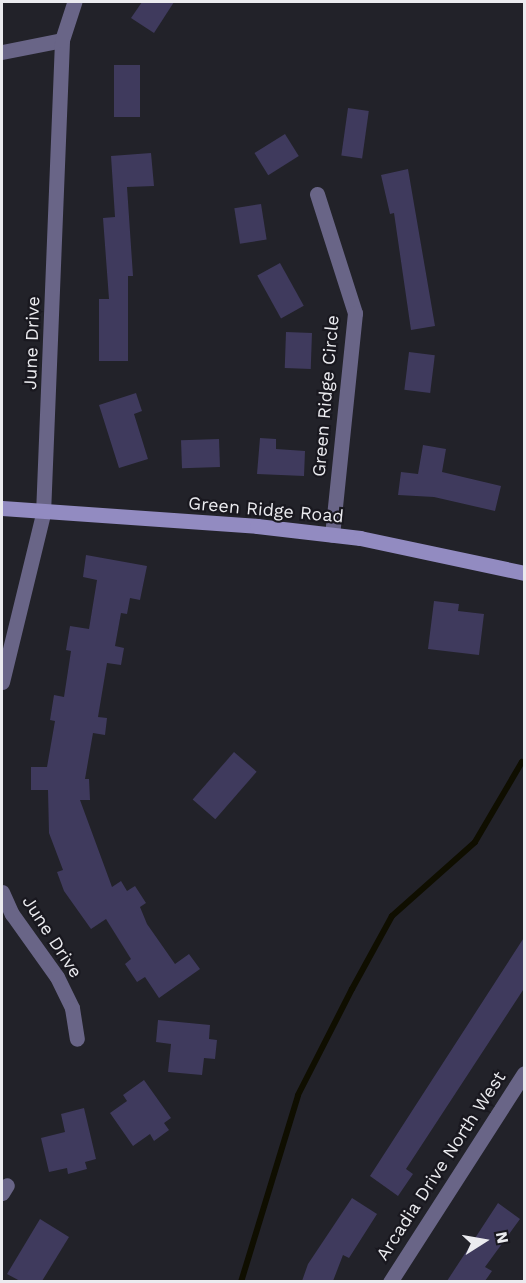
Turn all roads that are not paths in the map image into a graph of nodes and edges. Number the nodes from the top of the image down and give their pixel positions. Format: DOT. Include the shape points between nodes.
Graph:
graph roads {
  1 [pos="74,2"];
  2 [pos="62,40"];
  3 [pos="2,52"];
  4 [pos="317,194"];
  5 [pos="2,508"];
  6 [pos="43,514"];
  7 [pos="332,535"];
  8 [pos="525,573"];
  9 [pos="2,682"];
  10 [pos="2,892"];
  11 [pos="76,1038"];
  12 [pos="525,1072"];
  13 [pos="391,1281"];
  1 -- 2 [label="street, June Drive"];
  2 -- 3 [label="street"];
  2 -- 6 [label="street, June Drive"];
  4 -- 7 [label="street, Green Ridge Circle" via="355,313"];
  5 -- 6 [label="street, Green Ridge Road"];
  6 -- 7 [label="street, Green Ridge Road" via="257,526"];
  6 -- 9 [label="street, June Drive"];
  7 -- 8 [label="street, Green Ridge Road"];
  10 -- 11 [label="street, June Drive" via="12,914 57,977 72,1008"];
  12 -- 13 [label="street, Arcadia Drive North West"];
}
